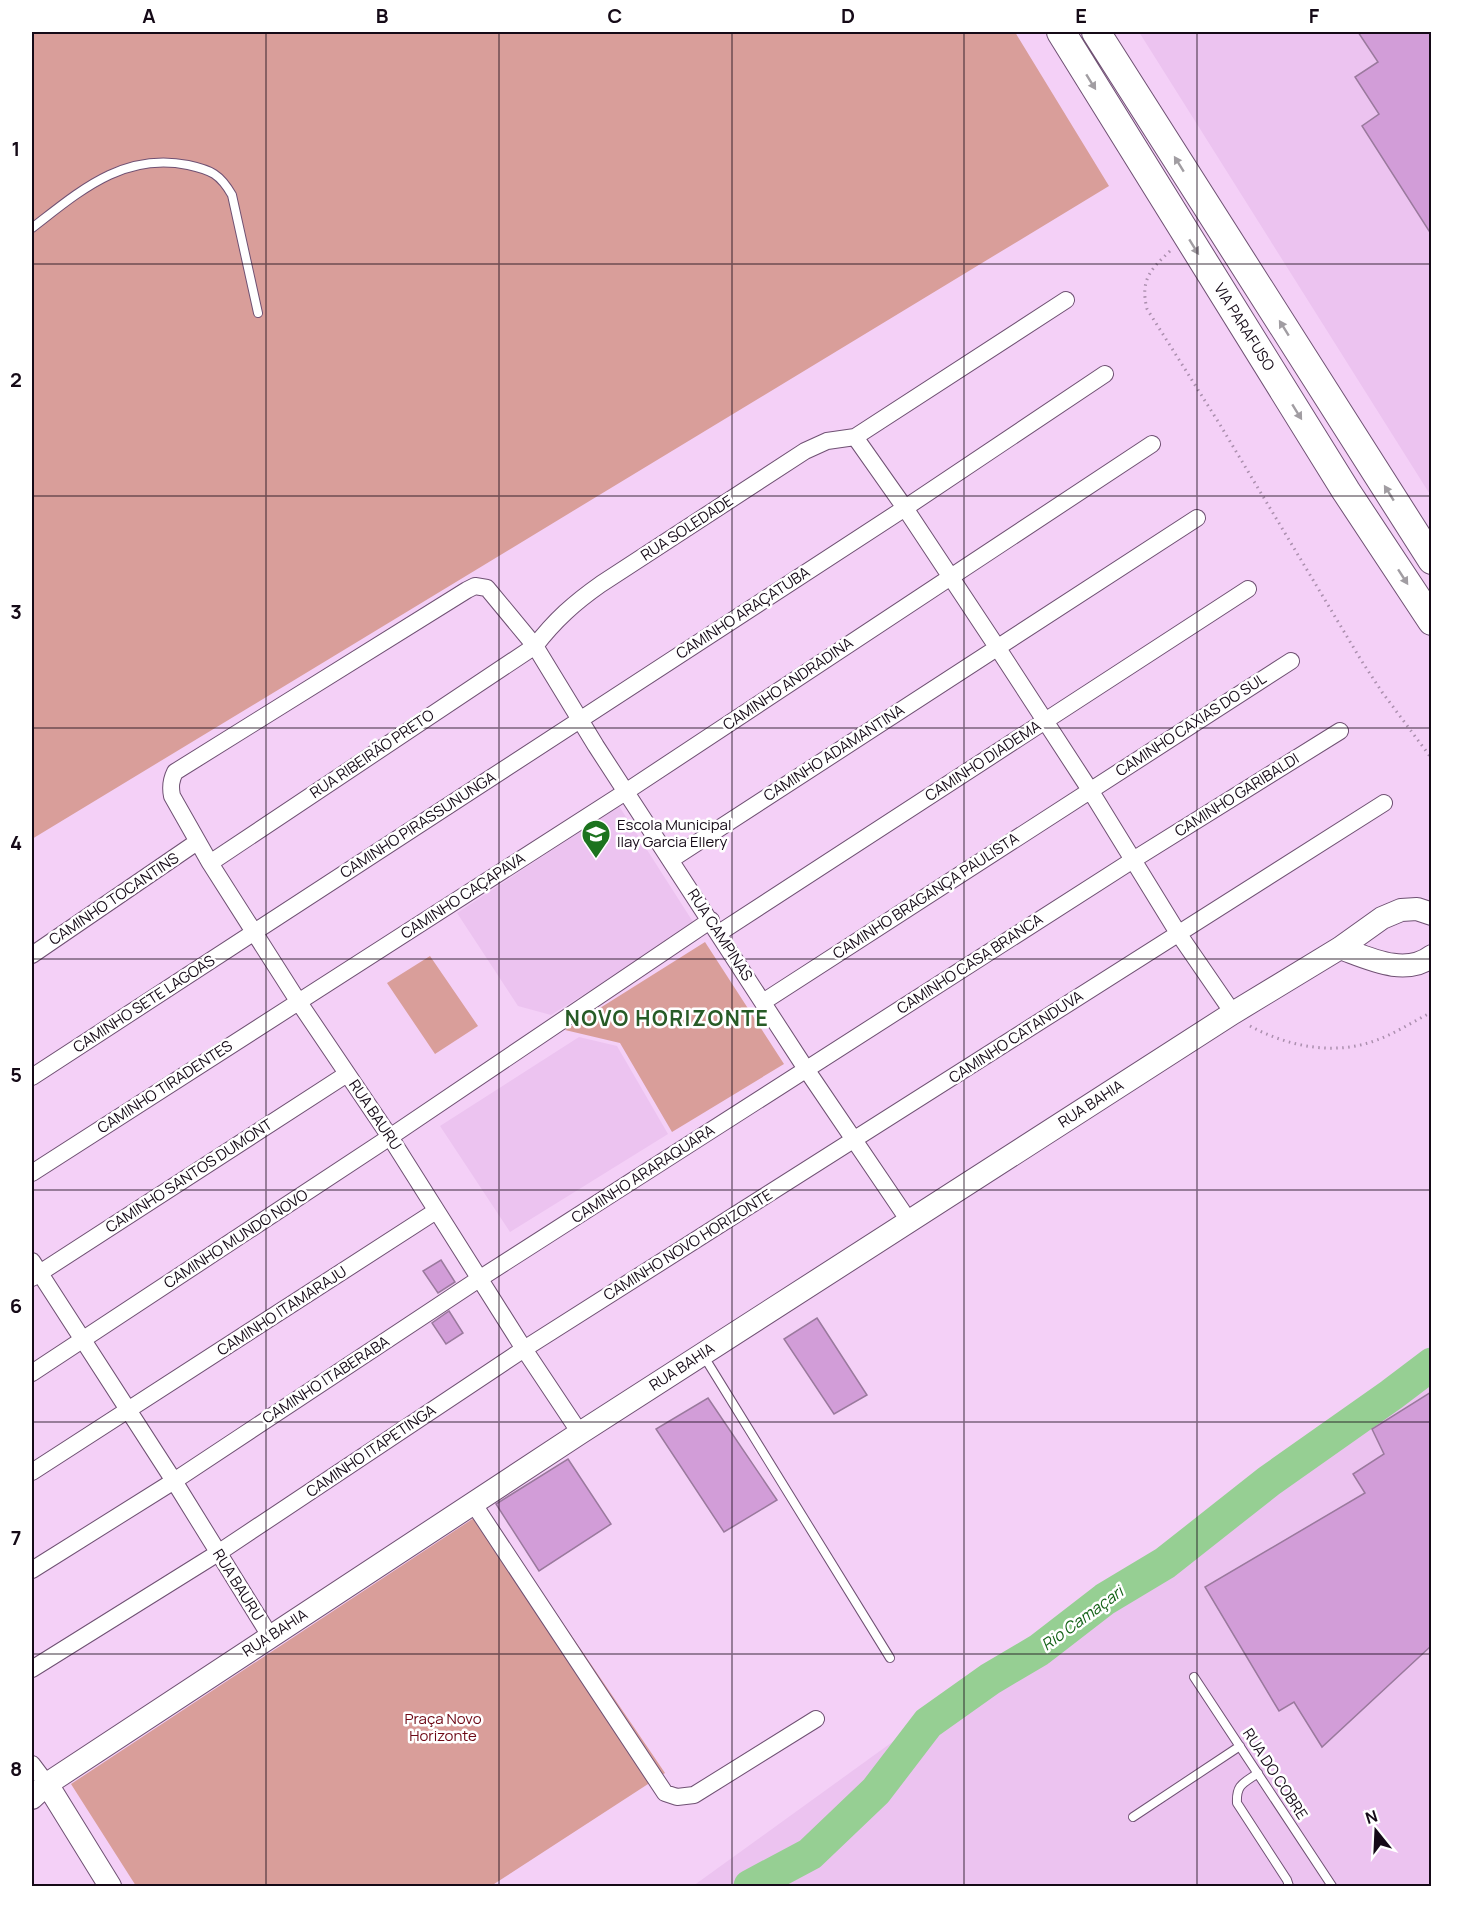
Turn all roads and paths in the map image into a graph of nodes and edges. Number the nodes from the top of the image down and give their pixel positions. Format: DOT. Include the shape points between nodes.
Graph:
graph roads {
  1 [pos="1060,32"];
  2 [pos="1105,41"];
  3 [pos="32,228"];
  4 [pos="1186,235"];
  5 [pos="1066,300"];
  6 [pos="258,313"];
  7 [pos="1105,374"];
  8 [pos="855,437"];
  9 [pos="1152,444"];
  10 [pos="905,508"];
  11 [pos="1197,518"];
  12 [pos="1431,560"];
  13 [pos="949,577"];
  14 [pos="1248,589"];
  15 [pos="1431,621"];
  16 [pos="535,646"];
  17 [pos="997,647"];
  18 [pos="1291,661"];
  19 [pos="581,719"];
  20 [pos="1045,721"];
  21 [pos="1340,731"];
  22 [pos="1431,759"];
  23 [pos="1090,790"];
  24 [pos="627,791"];
  25 [pos="172,796"];
  26 [pos="1384,803"];
  27 [pos="197,842"];
  28 [pos="672,859"];
  29 [pos="1133,860"];
  30 [pos="210,863"];
  31 [pos="1431,914"];
  32 [pos="715,926"];
  33 [pos="256,932"];
  34 [pos="1178,933"];
  35 [pos="1340,948"];
  36 [pos="32,955"];
  37 [pos="1431,956"];
  38 [pos="298,1000"];
  39 [pos="763,1002"];
  40 [pos="1431,1012"];
  41 [pos="1233,1013"];
  42 [pos="806,1070"];
  43 [pos="347,1074"];
  44 [pos="32,1077"];
  45 [pos="390,1137"];
  46 [pos="853,1141"];
  47 [pos="32,1173"];
  48 [pos="436,1211"];
  49 [pos="909,1221"];
  50 [pos="34,1271"];
  51 [pos="479,1279"];
  52 [pos="82,1340"];
  53 [pos="524,1349"];
  54 [pos="702,1354"];
  55 [pos="32,1373"];
  56 [pos="127,1410"];
  57 [pos="580,1433"];
  58 [pos="32,1472"];
  59 [pos="174,1481"];
  60 [pos="473,1503"];
  61 [pos="218,1553"];
  62 [pos="32,1570"];
  63 [pos="270,1635"];
  64 [pos="890,1658"];
  65 [pos="32,1669"];
  66 [pos="1194,1677"];
  67 [pos="816,1719"];
  68 [pos="1240,1746"];
  69 [pos="32,1764"];
  70 [pos="1258,1773"];
  71 [pos="39,1791"];
  72 [pos="1132,1817"];
  73 [pos="110,1887"];
  74 [pos="1289,1887"];
  75 [pos="1332,1887"];
  1 -- 4 [label="highway, VIA PARAFUSO, one-way"];
  12 -- 2 [label="highway, one-way"];
  3 -- 6 [label="lane" via="109,174 145,163 171,162 205,169 217,174 231,195"];
  4 -- 15 [label="highway, VIA PARAFUSO, one-way"];
  4 -- 22 [label="path" via="1152,268 1143,294 1147,309 1361,660"];
  5 -- 8 [label="street"];
  7 -- 10 [label="street, CAMINHO ARAÇATUBA"];
  8 -- 10 [label="street"];
  8 -- 16 [label="street, RUA SOLEDADE" via="816,445 727,501 572,605"];
  9 -- 13 [label="street, CAMINHO ANDRADINA"];
  10 -- 13 [label="street"];
  10 -- 19 [label="street, CAMINHO ARAÇATUBA"];
  11 -- 17 [label="street, CAMINHO ADAMANTINA"];
  13 -- 17 [label="street"];
  13 -- 24 [label="street, CAMINHO ANDRADINA"];
  14 -- 20 [label="street, CAMINHO DIADEMA"];
  16 -- 19 [label="street, RUA CAMPINAS"];
  16 -- 25 [label="street, RUA CAMPINAS" via="487,588 475,586 175,772 171,779"];
  16 -- 30 [label="street, RUA RIBEIRÃO PRETO"];
  17 -- 20 [label="street"];
  17 -- 28 [label="street, CAMINHO ADAMANTINA"];
  18 -- 23 [label="street, CAMINHO CAXIAS DO SUL"];
  19 -- 24 [label="street, RUA CAMPINAS"];
  19 -- 33 [label="street, CAMINHO PIRASSUNUNGA"];
  20 -- 23 [label="street"];
  20 -- 32 [label="street, CAMINHO DIADEMA"];
  21 -- 29 [label="street, CAMINHO GARIBALDI"];
  23 -- 29 [label="street"];
  23 -- 39 [label="street, CAMINHO BRAGANÇA PAULISTA"];
  24 -- 28 [label="street, RUA CAMPINAS"];
  24 -- 38 [label="street, CAMINHO CAÇAPAVA"];
  25 -- 27 [label="street, RUA BAURU"];
  26 -- 34 [label="street, CAMINHO CATANDUVA"];
  27 -- 30 [label="street, RUA BAURU"];
  27 -- 36 [label="street, CAMINHO TOCANTINS"];
  28 -- 32 [label="street, RUA CAMPINAS"];
  29 -- 34 [label="street"];
  29 -- 42 [label="street, CAMINHO CASA BRANCA"];
  30 -- 33 [label="street, RUA BAURU"];
  31 -- 35 [label="street, RUA BAHIA" via="1417,909 1401,910 1382,918"];
  32 -- 39 [label="street, RUA CAMPINAS"];
  32 -- 45 [label="street, CAMINHO DIADEMA"];
  33 -- 38 [label="street, RUA BAURU"];
  33 -- 44 [label="street, CAMINHO SETE LAGOAS"];
  34 -- 41 [label="street"];
  34 -- 46 [label="street, CAMINHO CATANDUVA"];
  35 -- 37 [label="street" via="1392,965 1409,966"];
  35 -- 41 [label="street, RUA BAHIA"];
  38 -- 43 [label="street, RUA BAURU"];
  38 -- 47 [label="street, CAMINHO TIRADENTES"];
  39 -- 42 [label="street, RUA CAMPINAS"];
  40 -- 41 [label="path" via="1379,1040 1341,1049 1286,1041 1259,1031"];
  41 -- 49 [label="street, RUA BAHIA"];
  42 -- 46 [label="street, RUA CAMPINAS"];
  42 -- 51 [label="street, CAMINHO ARARAQUARA"];
  43 -- 45 [label="street, RUA BAURU"];
  43 -- 50 [label="street, CAMINHO SANTOS DUMONT"];
  45 -- 48 [label="street, RUA BAURU"];
  45 -- 52 [label="street, CAMINHO MUNDO NOVO"];
  46 -- 49 [label="street, RUA CAMPINAS"];
  46 -- 53 [label="street, CAMINHO NOVO HORIZONTE"];
  48 -- 51 [label="street, RUA BAURU"];
  48 -- 56 [label="street, CAMINHO ITAMARAJU"];
  49 -- 54 [label="street, RUA BAHIA"];
  50 -- 52 [label="street, RUA BAURU"];
  51 -- 53 [label="street, RUA BAURU"];
  51 -- 59 [label="street, CAMINHO ITABERABA"];
  52 -- 55 [label="street, CAMINHO MUNDO NOVO"];
  52 -- 56 [label="street, RUA BAURU"];
  53 -- 57 [label="street, RUA BAURU"];
  53 -- 61 [label="street, CAMINHO ITAPETINGA"];
  54 -- 57 [label="street, RUA BAHIA"];
  54 -- 64 [label="lane"];
  56 -- 58 [label="street, CAMINHO ITAMARAJU"];
  56 -- 59 [label="street, RUA BAURU"];
  57 -- 60 [label="street, RUA BAHIA"];
  59 -- 61 [label="street, RUA BAURU"];
  59 -- 62 [label="street, CAMINHO ITABERABA"];
  60 -- 63 [label="street, RUA BAHIA"];
  60 -- 67 [label="street" via="665,1793 677,1797 694,1795"];
  61 -- 63 [label="street, RUA BAURU"];
  61 -- 65 [label="street, CAMINHO ITAPETINGA"];
  63 -- 71 [label="street, RUA BAHIA"];
  66 -- 68 [label="lane, RUA DO COBRE"];
  68 -- 70 [label="lane, RUA DO COBRE"];
  68 -- 72 [label="lane"];
  69 -- 71 [label="street"];
  70 -- 74 [label="lane" via="1236,1792 1237,1803"];
  70 -- 75 [label="lane, RUA DO COBRE"];
  71 -- 73 [label="street"];
}
